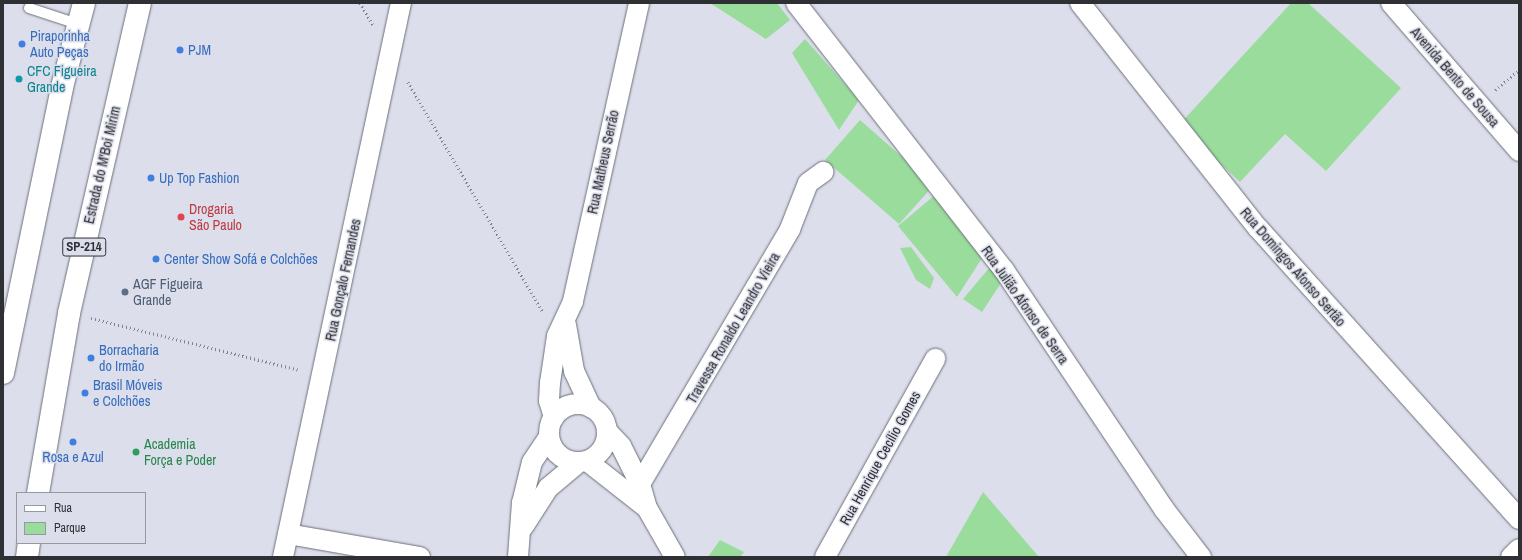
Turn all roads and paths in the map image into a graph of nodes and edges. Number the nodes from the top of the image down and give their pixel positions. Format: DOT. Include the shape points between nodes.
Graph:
graph roads {
  1 [pos="84,3"];
  2 [pos="140,3"];
  3 [pos="360,3"];
  4 [pos="401,3"];
  5 [pos="639,3"];
  6 [pos="796,3"];
  7 [pos="1080,3"];
  8 [pos="1391,3"];
  9 [pos="29,8"];
  10 [pos="78,24"];
  11 [pos="390,53"];
  12 [pos="1519,70"];
  13 [pos="1478,104"];
  14 [pos="1519,151"];
  15 [pos="823,172"];
  16 [pos="69,313"];
  17 [pos="561,329"];
  18 [pos="935,360"];
  19 [pos="3,373"];
  20 [pos="323,376"];
  21 [pos="591,407"];
  22 [pos="554,417"];
  23 [pos="608,431"];
  24 [pos="549,437"];
  25 [pos="583,462"];
  26 [pos="640,484"];
  27 [pos="38,492"];
  28 [pos="646,508"];
  29 [pos="1519,519"];
  30 [pos="522,531"];
  31 [pos="288,534"];
  32 [pos="29,544"];
  33 [pos="1519,549"];
  34 [pos="27,557"];
  35 [pos="283,557"];
  36 [pos="420,557"];
  37 [pos="518,557"];
  38 [pos="675,557"];
  39 [pos="825,557"];
  40 [pos="1201,557"];
  41 [pos="1511,557"];
  1 -- 10 [label="main road"];
  2 -- 16 [label="main road, Estrada do M'Boi Mirim / SP-214"];
  3 -- 11 [label="path"];
  4 -- 11 [label="street, Rua Gonçalo Fernandes"];
  5 -- 17 [label="street, Rua Matheus Serrão"];
  6 -- 40 [label="street, Rua Julião Afonso de Serra" via="1004,270 1160,502"];
  7 -- 29 [label="street, Rua Domingos Afonso Sertão" via="1258,228"];
  8 -- 13 [label="street, Avenida Bento de Sousa"];
  9 -- 10 [label="lane"];
  10 -- 19 [label="main road"];
  11 -- 17 [label="path"];
  11 -- 20 [label="street, Rua Gonçalo Fernandes"];
  12 -- 13 [label="path"];
  13 -- 14 [label="street, Avenida Bento de Sousa"];
  15 -- 26 [label="street, Travessa Ronaldo Leandro Vieira" via="808,184 790,229"];
  16 -- 20 [label="path"];
  16 -- 27 [label="main road, Estrada do M'Boi Mirim / SP-214"];
  17 -- 21 [label="street, Rua Matheus Serrão" via="574,371"];
  17 -- 22 [label="street, Rua Matheus Serrão" via="550,383 549,401"];
  18 -- 39 [label="street, Rua Henrique Cecílio Gomes"];
  20 -- 31 [label="street, Rua Gonçalo Fernandes"];
  21 -- 22 [label="street" via="571,405"];
  21 -- 23 [label="street" via="599,413"];
  22 -- 24 [label="street"];
  23 -- 25 [label="street" via="602,450"];
  23 -- 26 [label="street" via="621,446"];
  24 -- 25 [label="street" via="559,455"];
  24 -- 30 [label="street" via="532,462 522,503"];
  25 -- 28 [label="street"];
  25 -- 30 [label="street" via="548,488"];
  26 -- 28 [label="street"];
  28 -- 38 [label="street"];
  30 -- 37 [label="street"];
  31 -- 35 [label="street, Rua Gonçalo Fernandes"];
  31 -- 36 [label="street"];
  32 -- 34 [label="main road"];
  33 -- 41 [label="street"];
}
